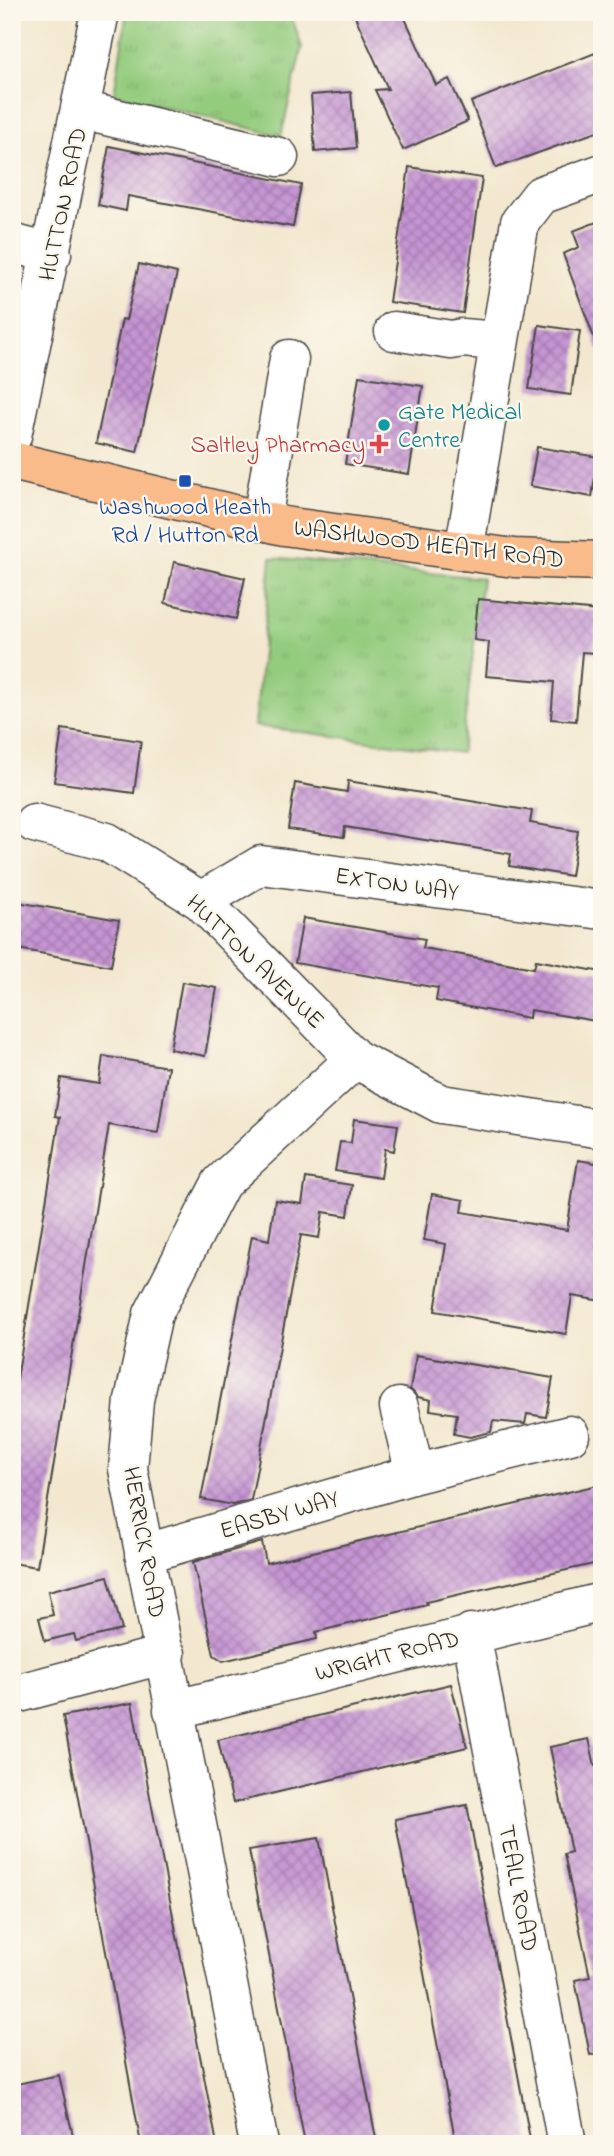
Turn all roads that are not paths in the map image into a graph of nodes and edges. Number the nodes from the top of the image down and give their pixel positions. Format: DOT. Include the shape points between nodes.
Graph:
graph roads {
  1 [pos="100,12"];
  2 [pos="81,110"];
  3 [pos="279,157"];
  4 [pos="602,173"];
  5 [pos="12,243"];
  6 [pos="51,254"];
  7 [pos="394,331"];
  8 [pos="499,341"];
  9 [pos="289,359"];
  10 [pos="12,436"];
  11 [pos="12,460"];
  12 [pos="262,520"];
  13 [pos="464,551"];
  14 [pos="602,561"];
  15 [pos="34,822"];
  16 [pos="201,901"];
  17 [pos="602,910"];
  18 [pos="355,1059"];
  19 [pos="602,1129"];
  20 [pos="399,1407"];
  21 [pos="570,1435"];
  22 [pos="415,1474"];
  23 [pos="144,1554"];
  24 [pos="602,1602"];
  25 [pos="471,1633"];
  26 [pos="166,1654"];
  27 [pos="12,1695"];
  28 [pos="173,1710"];
  29 [pos="259,2144"];
  30 [pos="566,2144"];
  1 -- 2 [label="street, HUTTON ROAD"];
  2 -- 3 [label="street"];
  2 -- 6 [label="street, HUTTON ROAD"];
  4 -- 8 [label="street" via="541,195 520,222"];
  5 -- 6 [label="street"];
  6 -- 10 [label="street, HUTTON ROAD"];
  7 -- 8 [label="street" via="451,340"];
  8 -- 13 [label="street"];
  9 -- 12 [label="street"];
  11 -- 12 [label="main road, WASHWOOD HEATH ROAD"];
  12 -- 13 [label="main road, WASHWOOD HEATH ROAD"];
  13 -- 14 [label="main road, WASHWOOD HEATH ROAD"];
  15 -- 16 [label="street, HUTTON AVENUE" via="107,842"];
  16 -- 17 [label="street, EXTON WAY" via="261,865"];
  16 -- 18 [label="street, HUTTON AVENUE"];
  18 -- 19 [label="street" via="440,1104"];
  18 -- 23 [label="street, HERRICK ROAD" via="221,1183 153,1314 134,1400 128,1469"];
  20 -- 22 [label="street"];
  21 -- 22 [label="street, EASBY WAY"];
  22 -- 23 [label="street, EASBY WAY"];
  23 -- 26 [label="street, HERRICK ROAD"];
  24 -- 25 [label="street, WRIGHT ROAD"];
  25 -- 28 [label="street, WRIGHT ROAD"];
  25 -- 30 [label="street, TEALL ROAD"];
  26 -- 27 [label="street"];
  26 -- 28 [label="street, HERRICK ROAD"];
  28 -- 29 [label="street, HERRICK ROAD"];
}
